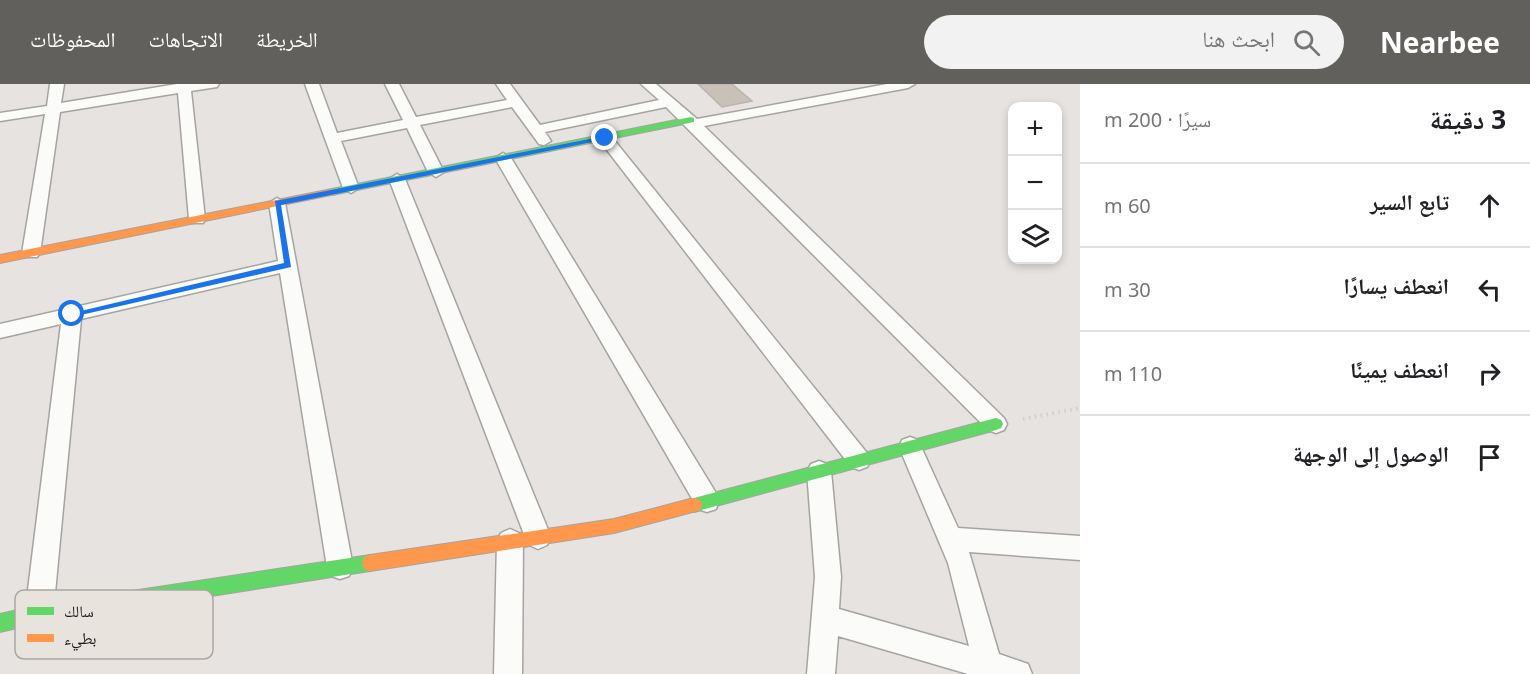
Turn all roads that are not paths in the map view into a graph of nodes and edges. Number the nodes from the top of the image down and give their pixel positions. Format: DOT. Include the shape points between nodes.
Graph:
graph roads {
  1 [pos="57,84"];
  2 [pos="212,84"];
  3 [pos="312,84"];
  4 [pos="392,84"];
  5 [pos="502,84"];
  6 [pos="648,84"];
  7 [pos="908,84"];
  8 [pos="184,86"];
  9 [pos="516,102"];
  10 [pos="669,102"];
  11 [pos="52,109"];
  12 [pos="0,117"];
  13 [pos="411,122"];
  14 [pos="692,122"];
  15 [pos="536,130"];
  16 [pos="332,138"];
  17 [pos="605,138"];
  18 [pos="550,149"];
  19 [pos="503,158"];
  20 [pos="436,172"];
  21 [pos="397,179"];
  22 [pos="351,188"];
  23 [pos="277,203"];
  24 [pos="196,219"];
  25 [pos="31,253"];
  26 [pos="0,259"];
  27 [pos="288,265"];
  28 [pos="72,314"];
  29 [pos="0,330"];
  30 [pos="996,424"];
  31 [pos="910,447"];
  32 [pos="859,460"];
  33 [pos="819,471"];
  34 [pos="707,501"];
  35 [pos="538,537"];
  36 [pos="950,539"];
  37 [pos="510,541"];
  38 [pos="1080,548"];
  39 [pos="340,567"];
  40 [pos="42,590"];
  41 [pos="193,590"];
  42 [pos="826,618"];
  43 [pos="15,620"];
  44 [pos="0,623"];
  45 [pos="988,665"];
  46 [pos="508,674"];
  47 [pos="821,674"];
  48 [pos="1018,674"];
  1 -- 11 [label="street"];
  2 -- 8 [label="street"];
  3 -- 16 [label="street"];
  4 -- 13 [label="street"];
  5 -- 9 [label="street"];
  6 -- 10 [label="street"];
  7 -- 14 [label="street"];
  8 -- 11 [label="street"];
  8 -- 24 [label="street"];
  9 -- 13 [label="street"];
  9 -- 15 [label="street"];
  10 -- 14 [label="street"];
  10 -- 15 [label="street"];
  11 -- 12 [label="street"];
  11 -- 25 [label="street"];
  13 -- 16 [label="street"];
  13 -- 20 [label="street"];
  14 -- 17 [label="street"];
  14 -- 30 [label="street"];
  15 -- 18 [label="street"];
  16 -- 22 [label="street"];
  17 -- 18 [label="street"];
  17 -- 32 [label="street"];
  18 -- 19 [label="street"];
  19 -- 20 [label="street"];
  19 -- 34 [label="street"];
  20 -- 21 [label="street"];
  21 -- 22 [label="street"];
  21 -- 35 [label="street"];
  22 -- 23 [label="street"];
  23 -- 24 [label="street"];
  23 -- 27 [label="street"];
  24 -- 25 [label="street"];
  25 -- 26 [label="street"];
  27 -- 28 [label="street"];
  27 -- 39 [label="street"];
  28 -- 29 [label="street"];
  28 -- 40 [label="street"];
  30 -- 31 [label="street"];
  31 -- 32 [label="street"];
  31 -- 36 [label="street"];
  32 -- 33 [label="street"];
  33 -- 34 [label="street"];
  33 -- 42 [label="street" via="828,577"];
  34 -- 35 [label="street" via="614,526"];
  35 -- 37 [label="street"];
  36 -- 38 [label="street"];
  36 -- 45 [label="street"];
  37 -- 39 [label="street"];
  37 -- 46 [label="street"];
  39 -- 41 [label="street"];
  42 -- 45 [label="street"];
  42 -- 47 [label="street"];
  43 -- 44 [label="street"];
  45 -- 48 [label="street"];
}
